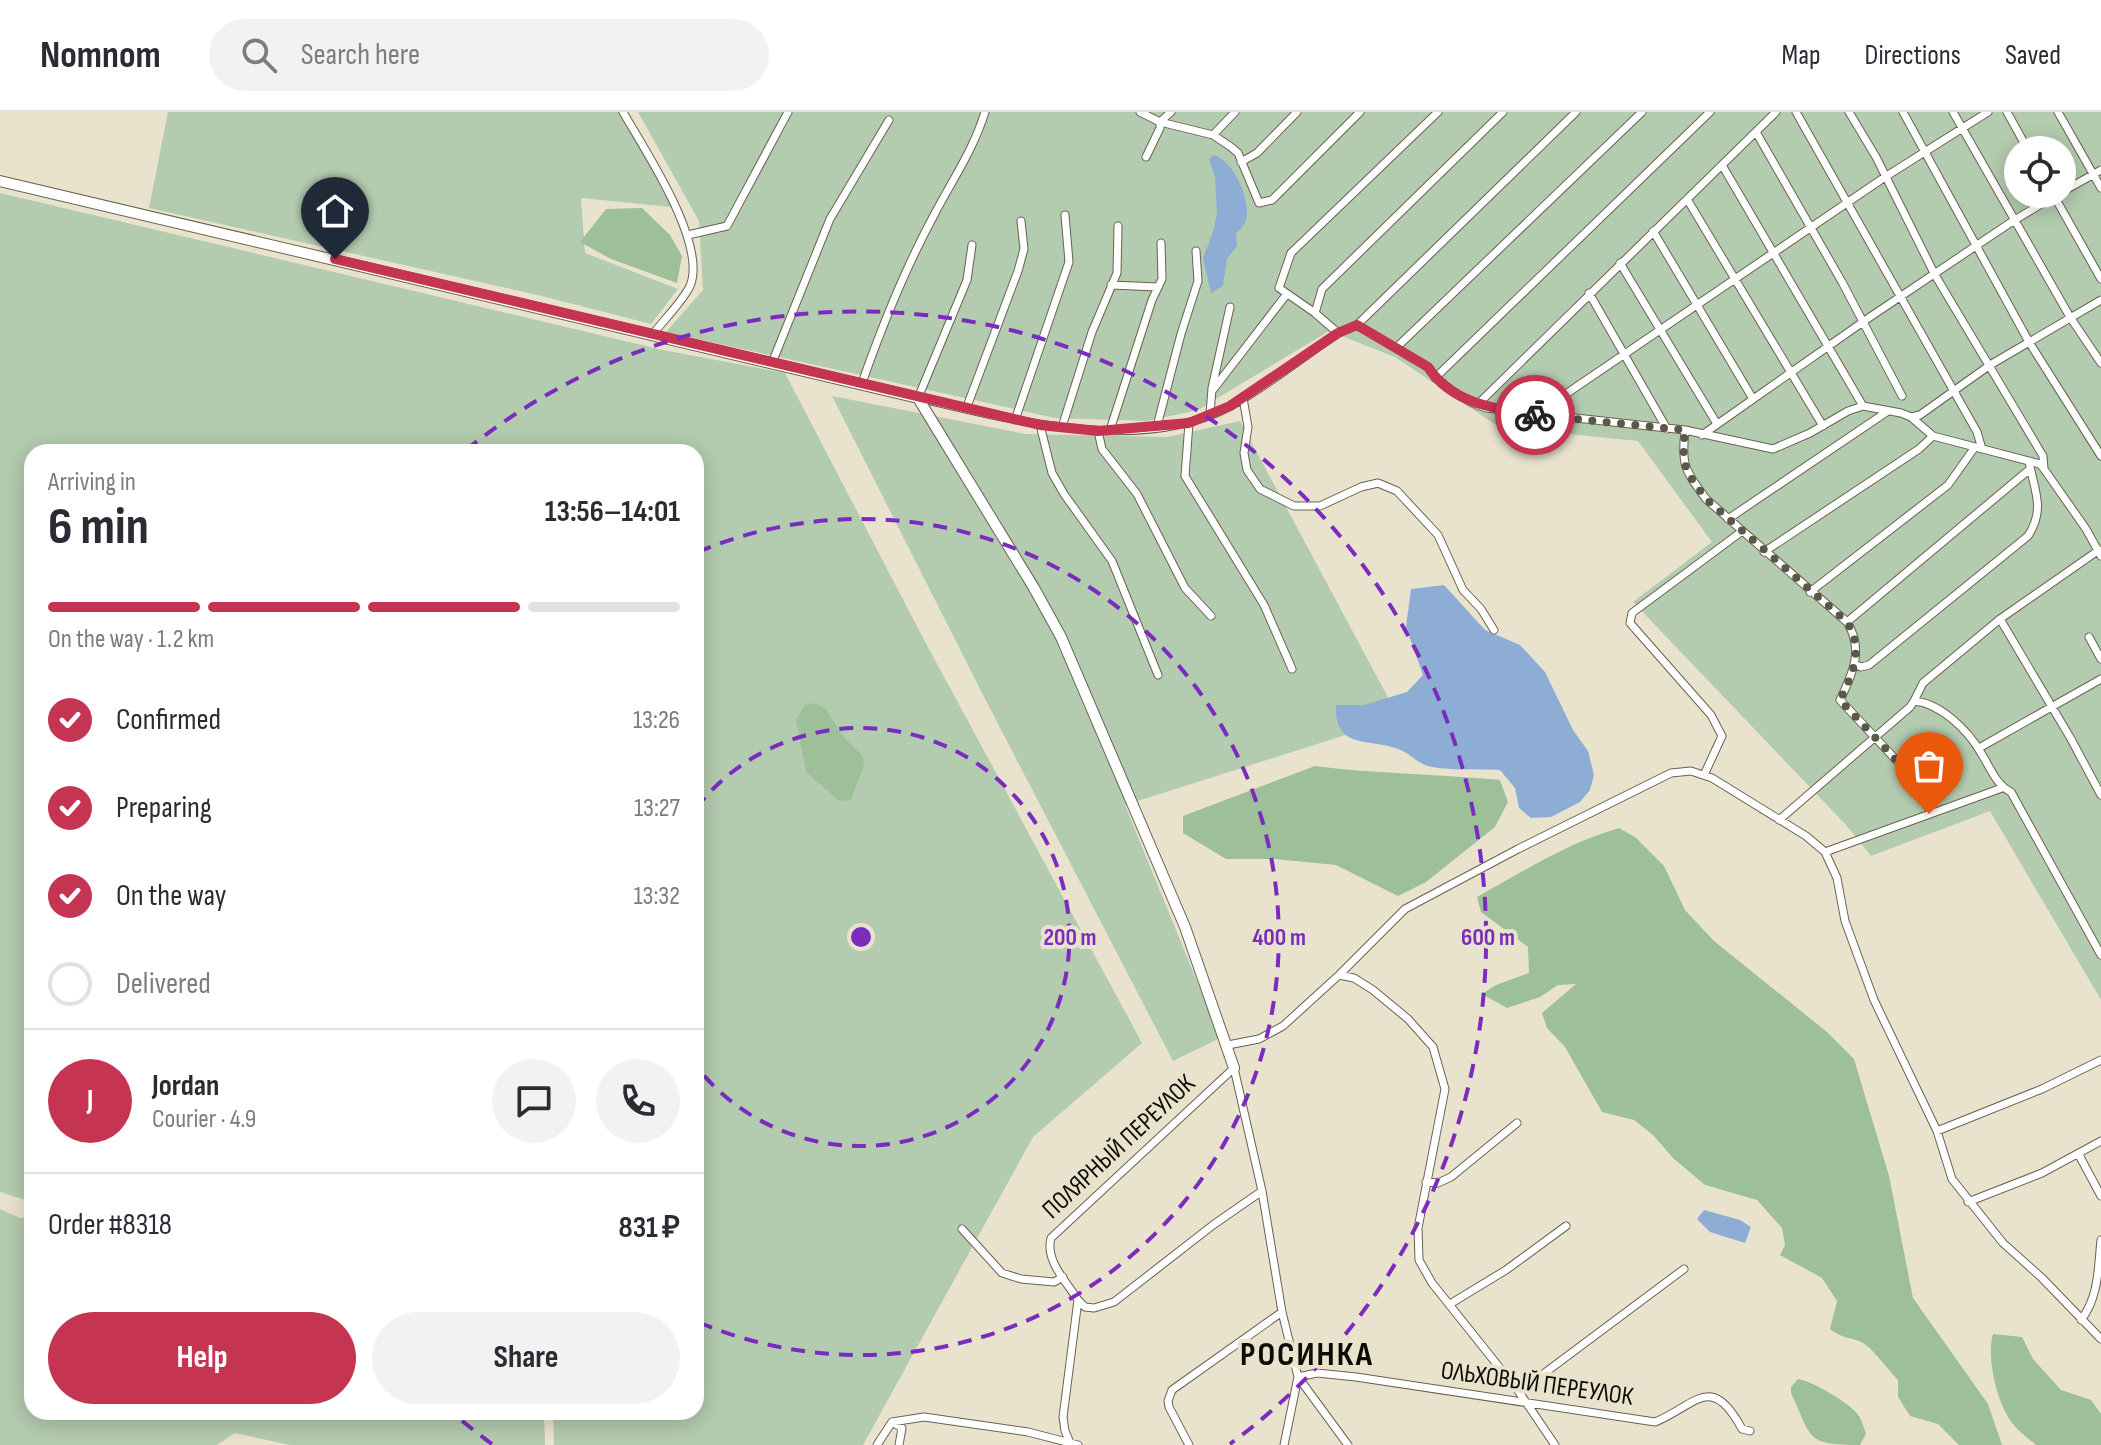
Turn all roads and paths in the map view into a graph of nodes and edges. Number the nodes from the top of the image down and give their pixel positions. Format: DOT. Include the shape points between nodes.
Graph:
graph roads {
  1 [pos="623,112"];
  2 [pos="788,112"];
  3 [pos="985,112"];
  4 [pos="1140,112"];
  5 [pos="1171,112"];
  6 [pos="1235,112"];
  7 [pos="1297,112"];
  8 [pos="1360,112"];
  9 [pos="1503,112"];
  10 [pos="1576,112"];
  11 [pos="1642,112"];
  12 [pos="1710,112"];
  13 [pos="1776,112"];
  14 [pos="1796,112"];
  15 [pos="1849,112"];
  16 [pos="1903,112"];
  17 [pos="1953,112"];
  18 [pos="1988,112"];
  19 [pos="2007,112"];
  20 [pos="2058,112"];
  21 [pos="1433,113"];
  22 [pos="889,120"];
  23 [pos="1160,122"];
  24 [pos="1963,128"];
  25 [pos="1756,132"];
  26 [pos="1213,135"];
  27 [pos="2020,136"];
  28 [pos="1925,153"];
  29 [pos="1146,157"];
  30 [pos="1241,162"];
  31 [pos="1722,165"];
  32 [pos="2097,172"];
  33 [pos="1885,177"];
  34 [pos="0,181"];
  35 [pos="2076,184"];
  36 [pos="2101,188"];
  37 [pos="1687,199"];
  38 [pos="1848,202"];
  39 [pos="2034,208"];
  40 [pos="2064,208"];
  41 [pos="1065,215"];
  42 [pos="1021,221"];
  43 [pos="2013,221"];
  44 [pos="1118,226"];
  45 [pos="1811,227"];
  46 [pos="1653,231"];
  47 [pos="688,235"];
  48 [pos="1161,243"];
  49 [pos="972,245"];
  50 [pos="1975,247"];
  51 [pos="1196,251"];
  52 [pos="1773,253"];
  53 [pos="1620,263"];
  54 [pos="1935,275"];
  55 [pos="1734,279"];
  56 [pos="2101,279"];
  57 [pos="1111,285"];
  58 [pos="1158,287"];
  59 [pos="1589,293"];
  60 [pos="1286,295"];
  61 [pos="1900,297"];
  62 [pos="2101,300"];
  63 [pos="1698,303"];
  64 [pos="1230,307"];
  65 [pos="1315,313"];
  66 [pos="2070,317"];
  67 [pos="1863,322"];
  68 [pos="1357,325"];
  69 [pos="1660,328"];
  70 [pos="1338,333"];
  71 [pos="652,335"];
  72 [pos="2029,342"];
  73 [pos="1397,347"];
  74 [pos="1828,347"];
  75 [pos="1623,353"];
  76 [pos="772,363"];
  77 [pos="2101,363"];
  78 [pos="1990,365"];
  79 [pos="1790,373"];
  80 [pos="1435,378"];
  81 [pos="862,383"];
  82 [pos="1212,391"];
  83 [pos="1953,392"];
  84 [pos="1902,396"];
  85 [pos="918,398"];
  86 [pos="1243,398"];
  87 [pos="1753,399"];
  88 [pos="1477,405"];
  89 [pos="1863,406"];
  90 [pos="966,409"];
  91 [pos="1888,411"];
  92 [pos="1210,414"];
  93 [pos="1535,415"];
  94 [pos="1911,417"];
  95 [pos="1015,420"];
  96 [pos="1189,423"];
  97 [pos="1717,424"];
  98 [pos="1040,425"];
  99 [pos="1157,426"];
  100 [pos="1823,426"];
  101 [pos="1062,427"];
  102 [pos="1667,429"];
  103 [pos="1110,430"];
  104 [pos="1685,430"];
  105 [pos="1098,431"];
  106 [pos="1702,435"];
  107 [pos="1933,436"];
  108 [pos="1978,448"];
  109 [pos="2101,456"];
  110 [pos="2030,465"];
  111 [pos="2044,469"];
  112 [pos="1728,519"];
  113 [pos="1741,532"];
  114 [pos="1764,552"];
  115 [pos="2100,552"];
  116 [pos="1810,592"];
  117 [pos="1211,616"];
  118 [pos="2000,619"];
  119 [pos="1847,622"];
  120 [pos="1494,630"];
  121 [pos="2089,637"];
  122 [pos="2101,659"];
  123 [pos="1854,664"];
  124 [pos="1292,669"];
  125 [pos="1158,675"];
  126 [pos="2101,679"];
  127 [pos="1914,701"];
  128 [pos="2051,707"];
  129 [pos="1874,738"];
  130 [pos="1979,748"];
  131 [pos="1704,775"];
  132 [pos="2002,788"];
  133 [pos="2101,795"];
  134 [pos="1929,814"];
  135 [pos="1779,820"];
  136 [pos="1825,852"];
  137 [pos="2101,955"];
  138 [pos="1339,975"];
  139 [pos="1228,1045"];
  140 [pos="2101,1060"];
  141 [pos="1234,1068"];
  142 [pos="1517,1123"];
  143 [pos="1937,1131"];
  144 [pos="2101,1141"];
  145 [pos="2079,1155"];
  146 [pos="1426,1182"];
  147 [pos="1262,1191"];
  148 [pos="2101,1196"];
  149 [pos="1968,1202"];
  150 [pos="1566,1226"];
  151 [pos="962,1229"];
  152 [pos="2101,1240"];
  153 [pos="1684,1269"];
  154 [pos="1063,1277"];
  155 [pos="1078,1300"];
  156 [pos="1450,1304"];
  157 [pos="1282,1312"];
  158 [pos="2081,1320"];
  159 [pos="2101,1339"];
  160 [pos="1298,1377"];
  161 [pos="1519,1392"];
  162 [pos="1526,1403"];
  163 [pos="892,1422"];
  164 [pos="1750,1431"];
  165 [pos="1042,1441"];
  166 [pos="1073,1444"];
  167 [pos="877,1445"];
  168 [pos="899,1445"];
  169 [pos="1189,1445"];
  170 [pos="1284,1445"];
  171 [pos="1348,1445"];
  172 [pos="1555,1445"];
  1 -- 47 [label="street"];
  2 -- 47 [label="street" via="727,226"];
  3 -- 81 [label="street" via="977,139 891,301"];
  4 -- 23 [label="street"];
  5 -- 23 [label="street"];
  6 -- 26 [label="street"];
  7 -- 30 [label="street"];
  8 -- 30 [label="street" via="1272,200 1259,203"];
  9 -- 65 [label="street" via="1322,289"];
  10 -- 68 [label="street"];
  11 -- 73 [label="street"];
  12 -- 80 [label="street"];
  13 -- 25 [label="street"];
  14 -- 38 [label="street"];
  15 -- 33 [label="street"];
  16 -- 28 [label="street"];
  17 -- 24 [label="street"];
  18 -- 24 [label="street"];
  19 -- 27 [label="street"];
  20 -- 32 [label="street"];
  21 -- 60 [label="street" via="1291,253 1279,288"];
  22 -- 76 [label="street" via="830,219"];
  23 -- 26 [label="street"];
  23 -- 29 [label="street"];
  24 -- 28 [label="street"];
  24 -- 43 [label="street"];
  25 -- 31 [label="street"];
  25 -- 45 [label="street"];
  26 -- 30 [label="street" via="1238,153"];
  28 -- 33 [label="street"];
  28 -- 50 [label="street"];
  31 -- 37 [label="street"];
  31 -- 52 [label="street"];
  32 -- 35 [label="street"];
  32 -- 36 [label="street"];
  33 -- 38 [label="street"];
  33 -- 54 [label="street"];
  34 -- 71 [label="street"];
  37 -- 46 [label="street"];
  37 -- 55 [label="street"];
  38 -- 45 [label="street"];
  38 -- 61 [label="street"];
  39 -- 43 [label="street"];
  40 -- 56 [label="street"];
  41 -- 95 [label="street" via="1069,262"];
  42 -- 90 [label="street" via="1024,249 1018,271"];
  43 -- 50 [label="street"];
  43 -- 66 [label="street"];
  44 -- 57 [label="street" via="1117,273"];
  45 -- 52 [label="street"];
  45 -- 67 [label="street"];
  46 -- 53 [label="street"];
  46 -- 63 [label="street"];
  47 -- 71 [label="street" via="694,263 690,286"];
  48 -- 58 [label="street"];
  49 -- 85 [label="street" via="967,280"];
  50 -- 54 [label="street"];
  50 -- 72 [label="street"];
  51 -- 99 [label="street" via="1198,281"];
  52 -- 55 [label="street"];
  52 -- 74 [label="street"];
  53 -- 59 [label="street"];
  53 -- 69 [label="street"];
  54 -- 61 [label="street"];
  54 -- 78 [label="street"];
  55 -- 63 [label="street"];
  55 -- 79 [label="street"];
  57 -- 58 [label="street"];
  57 -- 101 [label="street"];
  58 -- 103 [label="street"];
  59 -- 75 [label="street"];
  59 -- 88 [label="street"];
  60 -- 65 [label="street"];
  60 -- 82 [label="street"];
  61 -- 67 [label="street"];
  61 -- 83 [label="street"];
  62 -- 66 [label="street"];
  63 -- 69 [label="street"];
  63 -- 87 [label="street"];
  64 -- 82 [label="street"];
  65 -- 70 [label="street"];
  66 -- 72 [label="street"];
  66 -- 77 [label="street"];
  67 -- 74 [label="street"];
  67 -- 84 [label="street"];
  68 -- 70 [label="street"];
  68 -- 73 [label="street"];
  69 -- 75 [label="street"];
  69 -- 97 [label="street"];
  70 -- 86 [label="street"];
  71 -- 76 [label="street"];
  72 -- 78 [label="street"];
  72 -- 109 [label="street"];
  73 -- 80 [label="street" via="1428,367"];
  74 -- 79 [label="street"];
  74 -- 89 [label="street"];
  75 -- 93 [label="street"];
  75 -- 102 [label="street"];
  76 -- 81 [label="street"];
  78 -- 83 [label="street"];
  78 -- 111 [label="street" via="2043,456"];
  79 -- 87 [label="street"];
  79 -- 100 [label="street"];
  80 -- 88 [label="street"];
  81 -- 85 [label="street"];
  82 -- 92 [label="street"];
  83 -- 94 [label="street"];
  83 -- 108 [label="street" via="1977,432"];
  85 -- 90 [label="street"];
  85 -- 139 [label="street" via="1061,637 1185,927"];
  86 -- 92 [label="street"];
  86 -- 120 [label="street" via="1247,470 1260,489 1294,506 1320,506 1378,483 1397,491 1438,535 1463,590"];
  87 -- 97 [label="street"];
  88 -- 93 [label="street"];
  89 -- 91 [label="street"];
  89 -- 100 [label="street"];
  90 -- 95 [label="street"];
  91 -- 94 [label="street"];
  91 -- 112 [label="street"];
  92 -- 96 [label="street"];
  93 -- 102 [label="street"];
  94 -- 107 [label="street"];
  95 -- 98 [label="street"];
  96 -- 99 [label="street"];
  96 -- 124 [label="street" via="1185,476 1264,605"];
  97 -- 106 [label="street"];
  98 -- 101 [label="street"];
  98 -- 125 [label="street" via="1052,473 1112,561"];
  99 -- 103 [label="street"];
  100 -- 106 [label="street" via="1773,449"];
  101 -- 105 [label="street"];
  102 -- 104 [label="street"];
  103 -- 105 [label="street"];
  104 -- 106 [label="street"];
  104 -- 112 [label="street" via="1682,457 1690,477"];
  105 -- 117 [label="street" via="1102,449 1137,494 1185,588"];
  107 -- 108 [label="street"];
  107 -- 114 [label="street"];
  108 -- 110 [label="street"];
  108 -- 116 [label="street" via="1948,485"];
  110 -- 111 [label="street"];
  110 -- 119 [label="street"];
  110 -- 123 [label="street" via="2039,505 2028,536 1869,665"];
  111 -- 115 [label="street"];
  112 -- 113 [label="street"];
  113 -- 114 [label="street"];
  113 -- 131 [label="street" via="1632,613 1630,623 1720,731"];
  114 -- 116 [label="street"];
  115 -- 118 [label="street"];
  116 -- 119 [label="street"];
  118 -- 127 [label="street" via="1923,683"];
  118 -- 128 [label="street"];
  119 -- 123 [label="street" via="1856,637"];
  121 -- 122 [label="street"];
  123 -- 129 [label="street" via="1840,700"];
  126 -- 128 [label="street"];
  127 -- 129 [label="street"];
  127 -- 130 [label="street" via="1940,708"];
  128 -- 130 [label="street"];
  128 -- 133 [label="street"];
  129 -- 134 [label="street" via="1899,763"];
  129 -- 135 [label="street"];
  130 -- 132 [label="street"];
  131 -- 135 [label="street"];
  131 -- 138 [label="street" via="1671,773 1405,909"];
  132 -- 134 [label="street"];
  132 -- 137 [label="street" via="2011,792"];
  134 -- 136 [label="street"];
  135 -- 136 [label="street"];
  136 -- 143 [label="street" via="1874,1000"];
  138 -- 139 [label="street" via="1283,1026 1259,1039"];
  138 -- 146 [label="street" via="1373,990 1428,1040 1437,1056 1445,1089"];
  139 -- 141 [label="street"];
  140 -- 143 [label="street"];
  141 -- 147 [label="street"];
  141 -- 154 [label="street, ПОЛЯРНЫЙ ПЕРЕУЛОК" via="1051,1238 1051,1259"];
  142 -- 146 [label="street" via="1451,1177"];
  143 -- 149 [label="street" via="1952,1179"];
  144 -- 145 [label="street"];
  145 -- 148 [label="street"];
  145 -- 149 [label="street"];
  146 -- 156 [label="street" via="1417,1252 1423,1270"];
  147 -- 155 [label="street" via="1114,1302 1094,1308"];
  147 -- 157 [label="street"];
  149 -- 158 [label="street"];
  150 -- 156 [label="street"];
  151 -- 154 [label="street" via="1002,1273 1054,1282"];
  152 -- 158 [label="street" via="2096,1289"];
  153 -- 161 [label="street"];
  154 -- 155 [label="street, ПОЛЯРНЫЙ ПЕРЕУЛОК"];
  155 -- 166 [label="street" via="1063,1417"];
  156 -- 161 [label="street"];
  157 -- 160 [label="street"];
  157 -- 169 [label="street" via="1172,1390 1169,1407"];
  158 -- 159 [label="street"];
  160 -- 162 [label="street, ОЛЬХОВЫЙ ПЕРЕУЛОК" via="1356,1377"];
  160 -- 170 [label="street"];
  160 -- 171 [label="street"];
  161 -- 162 [label="street"];
  162 -- 164 [label="street, ОЛЬХОВЫЙ ПЕРЕУЛОК" via="1655,1422 1691,1400 1710,1398 1724,1403 1742,1429"];
  162 -- 172 [label="street"];
  163 -- 165 [label="street" via="924,1417 1028,1432"];
  163 -- 167 [label="street"];
  163 -- 168 [label="street" via="902,1428"];
  165 -- 166 [label="street"];
}
